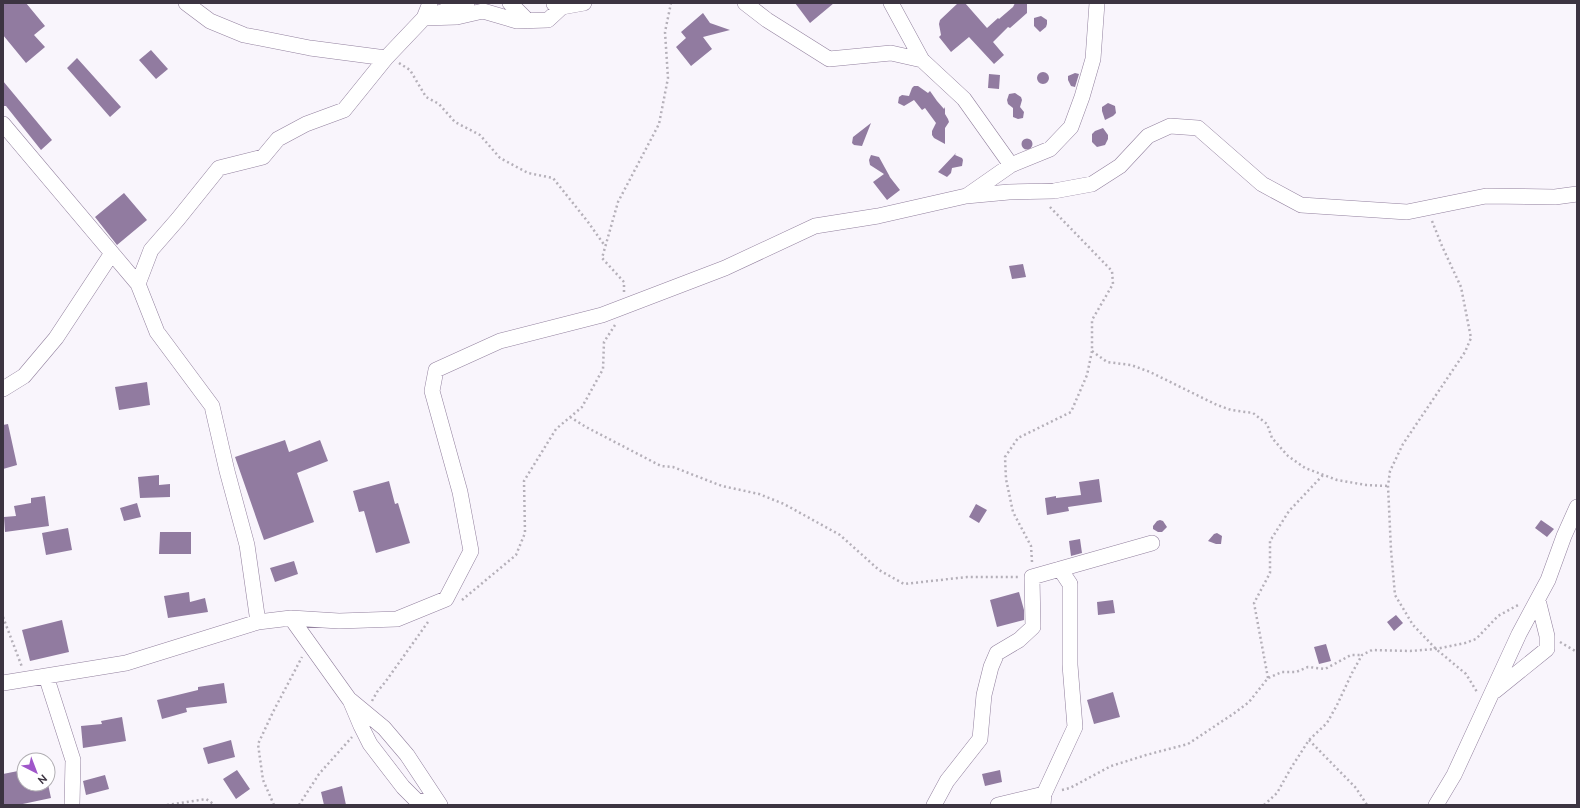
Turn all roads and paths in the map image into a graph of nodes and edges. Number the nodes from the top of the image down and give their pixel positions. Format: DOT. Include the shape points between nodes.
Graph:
graph roads {
  1 [pos="186,3"];
  2 [pos="430,3"];
  3 [pos="467,3"];
  4 [pos="510,3"];
  5 [pos="584,3"];
  6 [pos="671,3"];
  7 [pos="745,3"];
  8 [pos="891,3"];
  9 [pos="1097,3"];
  10 [pos="557,5"];
  11 [pos="424,18"];
  12 [pos="528,21"];
  13 [pos="386,58"];
  14 [pos="922,60"];
  15 [pos="3,124"];
  16 [pos="1011,165"];
  17 [pos="1035,191"];
  18 [pos="1577,194"];
  19 [pos="966,196"];
  20 [pos="1427,208"];
  21 [pos="605,247"];
  22 [pos="112,254"];
  23 [pos="138,284"];
  24 [pos="625,306"];
  25 [pos="1092,351"];
  26 [pos="3,389"];
  27 [pos="570,417"];
  28 [pos="1323,475"];
  29 [pos="1388,486"];
  30 [pos="1577,507"];
  31 [pos="1152,543"];
  32 [pos="1060,569"];
  33 [pos="1032,577"];
  34 [pos="1538,600"];
  35 [pos="460,601"];
  36 [pos="3,617"];
  37 [pos="291,618"];
  38 [pos="429,621"];
  39 [pos="258,622"];
  40 [pos="309,644"];
  41 [pos="1436,650"];
  42 [pos="1362,655"];
  43 [pos="46,676"];
  44 [pos="1268,678"];
  45 [pos="26,680"];
  46 [pos="3,683"];
  47 [pos="1494,691"];
  48 [pos="1479,694"];
  49 [pos="364,720"];
  50 [pos="1309,740"];
  51 [pos="1043,799"];
  52 [pos="72,805"];
  53 [pos="167,805"];
  54 [pos="215,805"];
  55 [pos="274,805"];
  56 [pos="299,805"];
  57 [pos="439,805"];
  58 [pos="934,805"];
  59 [pos="998,805"];
  60 [pos="1264,805"];
  61 [pos="1367,805"];
  62 [pos="1436,805"];
  1 -- 13 [label="street" via="210,21 244,34 310,48"];
  2 -- 11 [label="street"];
  3 -- 11 [label="street"];
  4 -- 12 [label="street"];
  5 -- 10 [label="street"];
  6 -- 21 [label="path" via="665,32 668,78 659,124 618,202"];
  7 -- 14 [label="street" via="829,59 891,53"];
  8 -- 14 [label="street"];
  9 -- 16 [label="street" via="1093,59 1070,127 1050,150"];
  10 -- 12 [label="street" via="548,20"];
  11 -- 12 [label="street" via="483,11 517,21"];
  11 -- 13 [label="street"];
  13 -- 21 [label="path" via="410,70 426,97 439,104 455,122 480,136 500,158 528,173 553,178"];
  13 -- 23 [label="street" via="344,110 306,124 278,139 264,158 219,168 151,250"];
  14 -- 16 [label="street" via="964,99"];
  15 -- 22 [label="street"];
  16 -- 19 [label="street"];
  17 -- 19 [label="street"];
  17 -- 20 [label="street" via="1054,191 1092,184 1120,166 1148,136 1170,126 1198,128 1262,184 1301,205 1406,212"];
  17 -- 25 [label="path" via="1112,272 1113,284 1092,320"];
  18 -- 20 [label="street" via="1555,197 1486,196"];
  19 -- 24 [label="street" via="878,216 816,226 725,268"];
  20 -- 29 [label="path" via="1461,287 1471,338 1465,352 1403,444 1390,471"];
  21 -- 24 [label="path" via="602,258 624,282"];
  22 -- 23 [label="street"];
  22 -- 26 [label="street" via="56,338 24,376"];
  23 -- 39 [label="street" via="157,332 212,406 247,545"];
  24 -- 27 [label="path" via="604,342 603,369 582,407"];
  24 -- 37 [label="street" via="602,315 500,341 436,370 432,391 460,492 471,550 446,599 397,619 339,621"];
  25 -- 28 [label="path" via="1107,362 1131,365 1150,372 1217,405 1253,413 1267,424 1272,438 1288,456 1305,468"];
  25 -- 33 [label="path" via="1087,375 1071,412 1018,438 1005,457 1006,479 1013,512 1031,546"];
  27 -- 33 [label="path" via="661,466 673,467 722,486 759,494 784,504 840,535 879,570 904,584 967,577"];
  27 -- 35 [label="path" via="556,429 524,481 525,533 516,555"];
  28 -- 29 [label="path" via="1366,485"];
  28 -- 44 [label="path" via="1289,511 1270,541 1270,573 1254,603"];
  29 -- 41 [label="path" via="1395,595 1413,625"];
  30 -- 34 [label="street"];
  31 -- 32 [label="street"];
  32 -- 33 [label="street"];
  32 -- 51 [label="street" via="1070,584 1070,666 1075,728"];
  33 -- 58 [label="street" via="1033,627 1019,640 997,653 984,695 980,739 947,781"];
  34 -- 41 [label="path" via="1531,599 1512,608 1476,639"];
  34 -- 47 [label="street" via="1519,634"];
  34 -- 47 [label="street" via="1548,636 1546,649"];
  36 -- 45 [label="path"];
  37 -- 39 [label="street"];
  37 -- 40 [label="street"];
  38 -- 49 [label="path" via="377,692"];
  39 -- 43 [label="street" via="126,663"];
  40 -- 49 [label="street"];
  40 -- 55 [label="path" via="272,712 258,744 263,780"];
  41 -- 42 [label="path" via="1372,650"];
  41 -- 48 [label="path" via="1466,674"];
  42 -- 44 [label="path" via="1351,655 1325,669 1308,667 1296,672 1282,672"];
  42 -- 50 [label="path" via="1326,723"];
  43 -- 45 [label="street"];
  43 -- 52 [label="street" via="73,760"];
  44 -- 51 [label="path" via="1249,702 1188,744 1111,766"];
  45 -- 46 [label="street"];
  47 -- 62 [label="street" via="1454,775"];
  49 -- 56 [label="path" via="344,748 319,774"];
  49 -- 57 [label="street" via="384,728 407,756"];
  49 -- 57 [label="street" via="370,744 403,787 416,800"];
  50 -- 60 [label="path" via="1277,793"];
  50 -- 61 [label="path" via="1356,788"];
  51 -- 59 [label="street"];
  53 -- 54 [label="path" via="206,799"];
}
